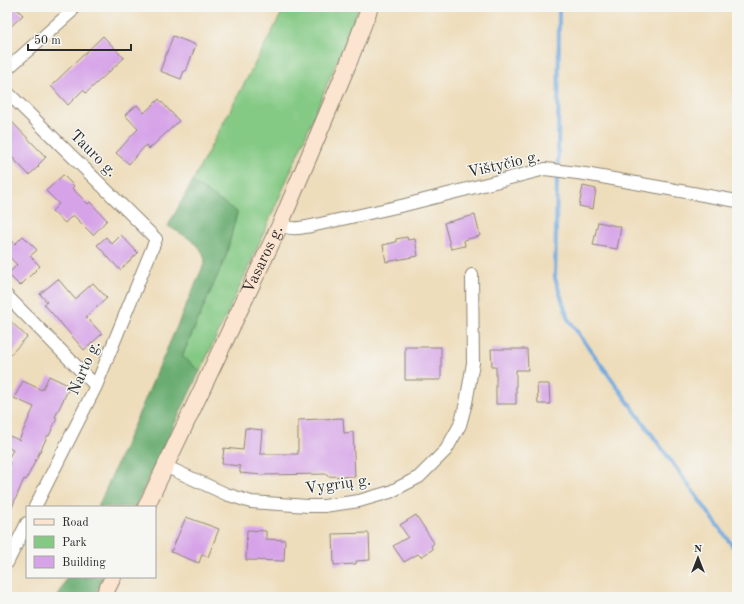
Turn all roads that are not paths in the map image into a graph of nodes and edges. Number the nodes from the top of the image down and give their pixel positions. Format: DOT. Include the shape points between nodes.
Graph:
graph roads {
  1 [pos="72,7"];
  2 [pos="370,7"];
  3 [pos="7,69"];
  4 [pos="7,92"];
  5 [pos="737,201"];
  6 [pos="280,226"];
  7 [pos="156,239"];
  8 [pos="472,275"];
  9 [pos="7,296"];
  10 [pos="96,386"];
  11 [pos="165,466"];
  12 [pos="36,506"];
  13 [pos="146,506"];
  14 [pos="26,525"];
  15 [pos="7,563"];
  16 [pos="113,578"];
  17 [pos="104,597"];
  1 -- 3 [label="street" via="71,12"];
  2 -- 6 [label="main road, Vasaros g."];
  4 -- 7 [label="street, Tauro g."];
  5 -- 6 [label="street, Vištyčio g." via="545,169 405,205 297,229"];
  6 -- 11 [label="main road, Vasaros g."];
  7 -- 10 [label="street, Narto g."];
  8 -- 11 [label="street, Vygrių g." via="473,363 466,404 460,425 446,450 419,477 390,492 360,501 308,506 251,502 226,494"];
  9 -- 10 [label="street"];
  10 -- 12 [label="street, Narto g."];
  11 -- 13 [label="main road, Vasaros g."];
  14 -- 15 [label="street"];
  16 -- 17 [label="main road"];
}
